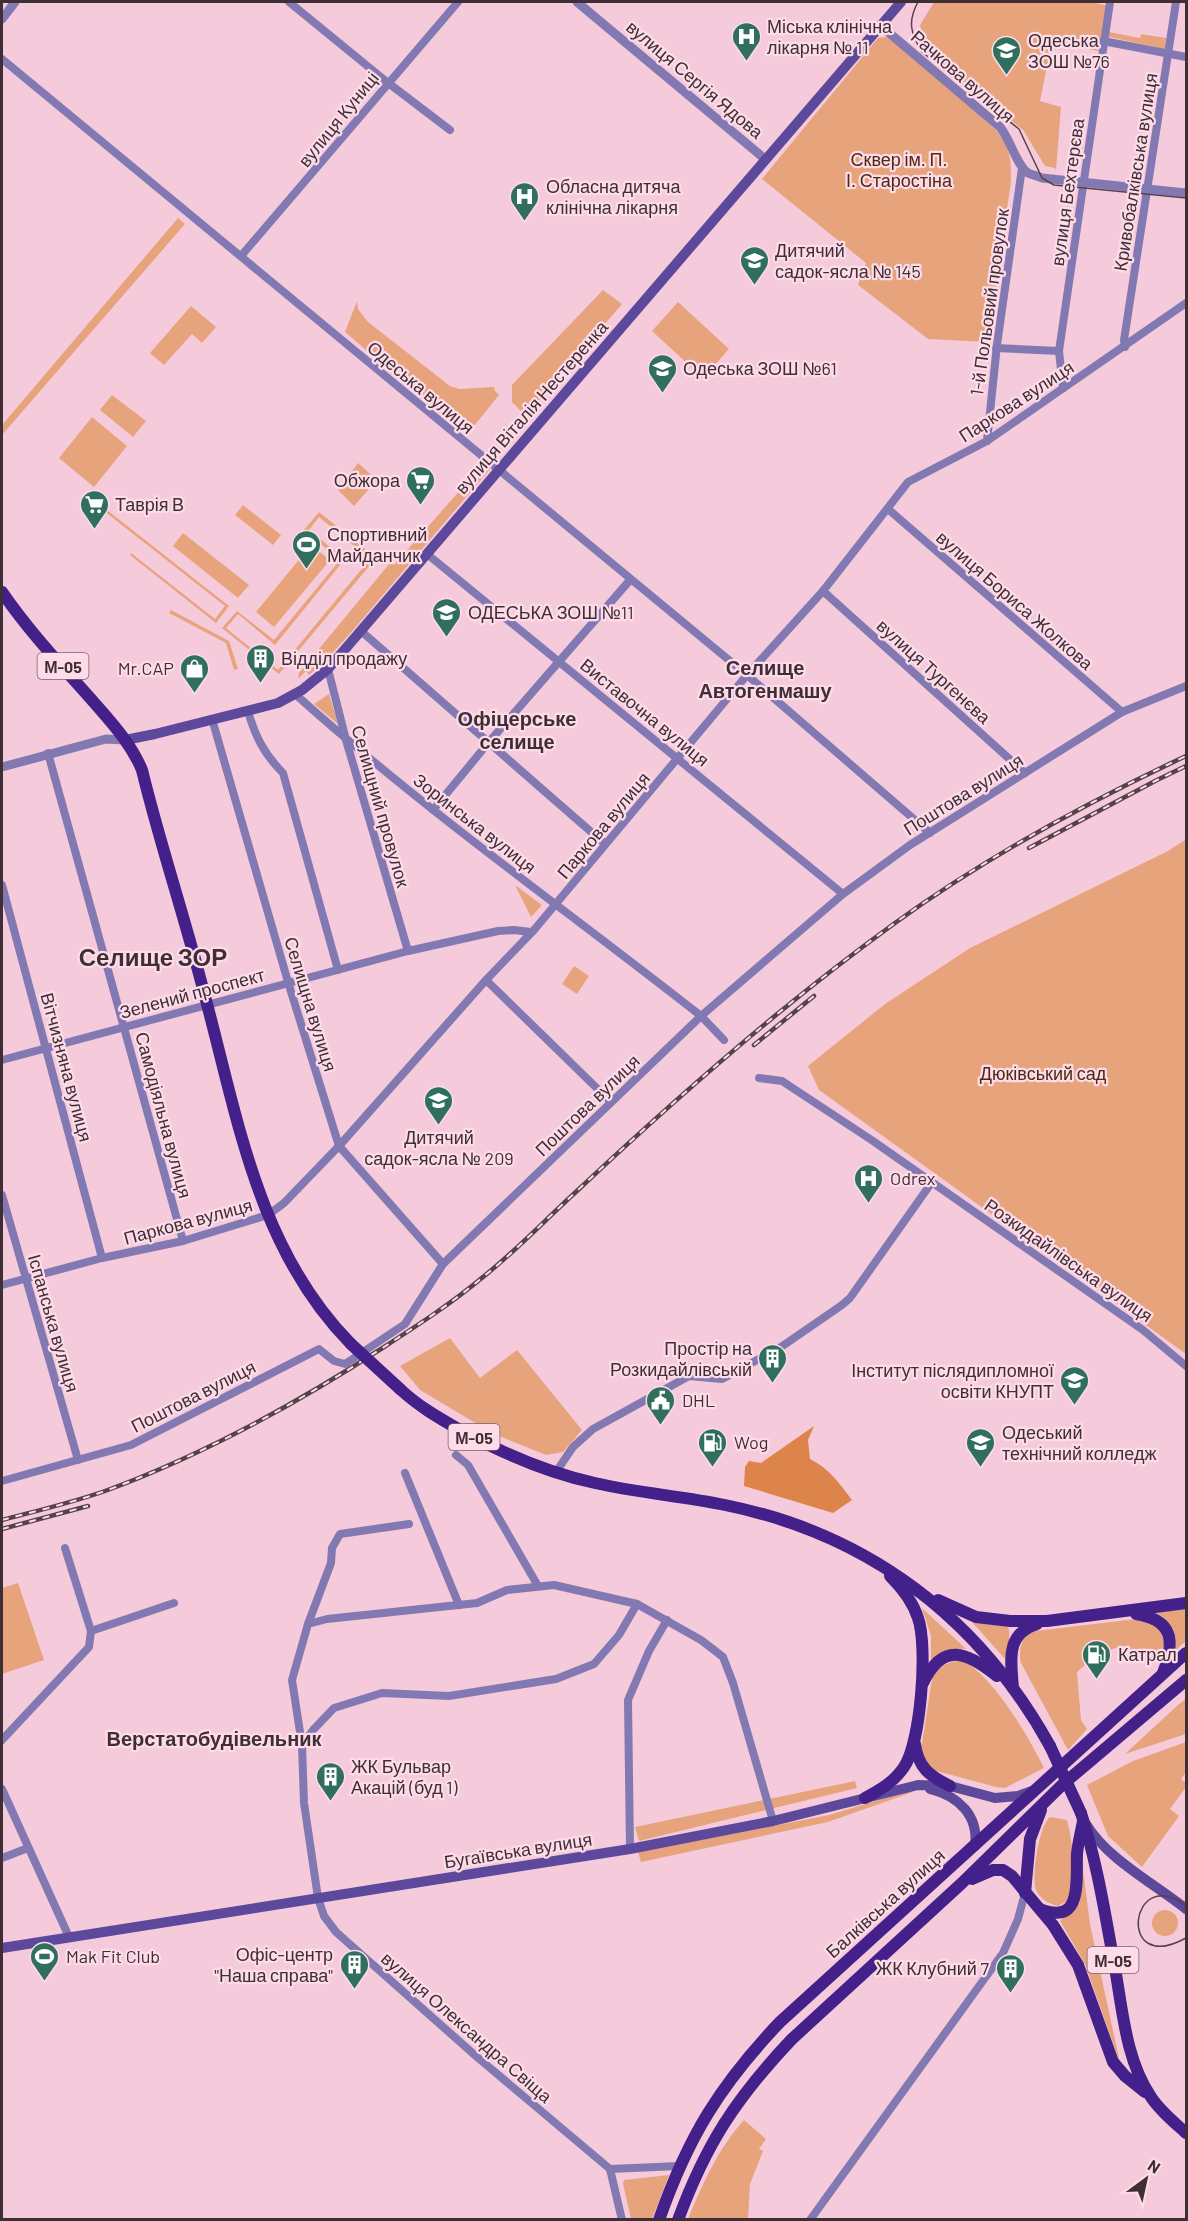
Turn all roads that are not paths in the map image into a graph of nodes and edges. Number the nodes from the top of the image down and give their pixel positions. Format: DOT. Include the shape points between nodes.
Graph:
graph roads {
  1 [pos="15,2"];
  2 [pos="289,2"];
  3 [pos="458,2"];
  4 [pos="577,2"];
  5 [pos="900,2"];
  6 [pos="1110,2"];
  7 [pos="1176,2"];
  8 [pos="2,19"];
  9 [pos="880,26"];
  10 [pos="1103,41"];
  11 [pos="1169,53"];
  12 [pos="1186,57"];
  13 [pos="2,59"];
  14 [pos="387,82"];
  15 [pos="450,130"];
  16 [pos="765,159"];
  17 [pos="1022,168"];
  18 [pos="1085,182"];
  19 [pos="1148,188"];
  20 [pos="1186,193"];
  21 [pos="241,256"];
  22 [pos="1186,303"];
  23 [pos="1125,346"];
  24 [pos="996,348"];
  25 [pos="1059,351"];
  26 [pos="1063,388"];
  27 [pos="987,441"];
  28 [pos="498,471"];
  29 [pos="888,509"];
  30 [pos="427,554"];
  31 [pos="630,580"];
  32 [pos="823,591"];
  33 [pos="2,592"];
  34 [pos="361,631"];
  35 [pos="560,663"];
  36 [pos="328,669"];
  37 [pos="747,675"];
  38 [pos="1186,686"];
  39 [pos="295,694"];
  40 [pos="248,711"];
  41 [pos="1122,712"];
  42 [pos="212,720"];
  43 [pos="125,740"];
  44 [pos="346,740"];
  45 [pos="489,742"];
  46 [pos="48,753"];
  47 [pos="678,759"];
  48 [pos="2,766"];
  49 [pos="1025,773"];
  50 [pos="433,810"];
  51 [pos="930,833"];
  52 [pos="605,843"];
  53 [pos="2,885"];
  54 [pos="843,894"];
  55 [pos="555,904"];
  56 [pos="531,932"];
  57 [pos="408,951"];
  58 [pos="338,970"];
  59 [pos="486,980"];
  60 [pos="288,982"];
  61 [pos="207,1005"];
  62 [pos="700,1016"];
  63 [pos="124,1027"];
  64 [pos="724,1040"];
  65 [pos="46,1048"];
  66 [pos="2,1060"];
  67 [pos="759,1078"];
  68 [pos="611,1102"];
  69 [pos="339,1146"];
  70 [pos="932,1182"];
  71 [pos="2,1195"];
  72 [pos="268,1215"];
  73 [pos="183,1241"];
  74 [pos="102,1258"];
  75 [pos="443,1264"];
  76 [pos="26,1278"];
  77 [pos="2,1285"];
  78 [pos="1186,1366"];
  79 [pos="456,1455"];
  80 [pos="78,1460"];
  81 [pos="556,1472"];
  82 [pos="405,1473"];
  83 [pos="2,1481"];
  84 [pos="409,1524"];
  85 [pos="65,1548"];
  86 [pos="876,1563"];
  87 [pos="538,1587"];
  88 [pos="919,1590"];
  89 [pos="174,1603"];
  90 [pos="1186,1603"];
  91 [pos="637,1604"];
  92 [pos="459,1605"];
  93 [pos="1123,1612"];
  94 [pos="667,1620"];
  95 [pos="1047,1621"];
  96 [pos="308,1624"];
  97 [pos="91,1631"];
  98 [pos="1186,1653"];
  99 [pos="1163,1675"];
  100 [pos="1185,1685"];
  101 [pos="921,1686"];
  102 [pos="1014,1689"];
  103 [pos="915,1738"];
  104 [pos="2,1740"];
  105 [pos="302,1745"];
  106 [pos="918,1785"];
  107 [pos="950,1786"];
  108 [pos="2,1789"];
  109 [pos="1036,1790"];
  110 [pos="1048,1797"];
  111 [pos="865,1798"];
  112 [pos="1082,1816"];
  113 [pos="772,1821"];
  114 [pos="975,1846"];
  115 [pos="28,1848"];
  116 [pos="630,1849"];
  117 [pos="2,1858"];
  118 [pos="962,1883"];
  119 [pos="1025,1893"];
  120 [pos="318,1898"];
  121 [pos="1039,1909"];
  122 [pos="1186,1909"];
  123 [pos="69,1937"];
  124 [pos="2,1948"];
  125 [pos="1151,2097"];
  126 [pos="1186,2133"];
  127 [pos="678,2166"];
  128 [pos="609,2169"];
  129 [pos="622,2220"];
  130 [pos="659,2220"];
  131 [pos="678,2220"];
  132 [pos="810,2220"];
  1 -- 8 [label="street"];
  2 -- 14 [label="street"];
  3 -- 14 [label="street, вулиця Куниці"];
  4 -- 16 [label="street, вулиця Сергія Ядова"];
  5 -- 9 [label="main road, вулиця Віталія Нестеренка"];
  6 -- 10 [label="street, вулиця Бехтерєва"];
  7 -- 11 [label="street, Кривобалківська вулиця"];
  9 -- 16 [label="main road, вулиця Віталія Нестеренка"];
  9 -- 17 [label="street, Рачкова вулиця" via="1000,127"];
  10 -- 11 [label="street"];
  10 -- 18 [label="street, вулиця Бехтерєва"];
  11 -- 12 [label="street"];
  11 -- 19 [label="street, Кривобалківська вулиця"];
  13 -- 21 [label="street, Одеська вулиця"];
  14 -- 15 [label="street"];
  14 -- 21 [label="street, вулиця Куниці"];
  16 -- 28 [label="main road, вулиця Віталія Нестеренка"];
  17 -- 18 [label="street" via="1042,178"];
  17 -- 24 [label="street, 1-й Польовий провулок"];
  18 -- 19 [label="street"];
  18 -- 25 [label="street, вулиця Бехтерєва"];
  19 -- 20 [label="street"];
  19 -- 23 [label="street, Кривобалківська вулиця"];
  21 -- 28 [label="street, Одеська вулиця"];
  22 -- 23 [label="street, Паркова вулиця"];
  23 -- 26 [label="street, Паркова вулиця"];
  24 -- 25 [label="street"];
  24 -- 27 [label="street, 1-й Польовий провулок"];
  25 -- 26 [label="street, вулиця Бехтерєва"];
  26 -- 27 [label="street, Паркова вулиця"];
  27 -- 29 [label="street, Паркова вулиця" via="908,482"];
  28 -- 30 [label="main road, вулиця Віталія Нестеренка"];
  28 -- 31 [label="street, Одеська вулиця"];
  29 -- 32 [label="street, Паркова вулиця"];
  29 -- 41 [label="street, вулиця Бориса Жолкова"];
  30 -- 34 [label="main road, вулиця Віталія Нестеренка"];
  30 -- 35 [label="street, Виставочна вулиця"];
  31 -- 35 [label="street"];
  31 -- 37 [label="street, Одеська вулиця"];
  32 -- 37 [label="street, Паркова вулиця"];
  32 -- 49 [label="street, вулиця Тургенєва"];
  33 -- 43 [label="main road, М-05"];
  34 -- 36 [label="main road, вулиця Віталія Нестеренка"];
  34 -- 45 [label="street"];
  35 -- 45 [label="street"];
  35 -- 47 [label="street, Виставочна вулиця"];
  36 -- 39 [label="main road, вулиця Віталія Нестеренка"];
  36 -- 44 [label="street, Селищний провулок"];
  37 -- 47 [label="street, Паркова вулиця"];
  37 -- 51 [label="street, Одеська вулиця"];
  38 -- 41 [label="street, Поштова вулиця"];
  39 -- 40 [label="main road, вулиця Віталія Нестеренка"];
  39 -- 44 [label="street, Зоринська вулиця"];
  40 -- 42 [label="main road, вулиця Віталія Нестеренка"];
  40 -- 58 [label="street" via="261,748 283,773"];
  41 -- 49 [label="street, Поштова вулиця"];
  42 -- 43 [label="main road, вулиця Віталія Нестеренка"];
  42 -- 60 [label="street, Селищна вулиця"];
  43 -- 46 [label="street" via="106,740"];
  43 -- 61 [label="main road, М-05" via="142,770"];
  44 -- 50 [label="street, Зоринська вулиця"];
  44 -- 57 [label="street, Селищний провулок"];
  45 -- 50 [label="street"];
  45 -- 52 [label="street"];
  46 -- 48 [label="street"];
  46 -- 63 [label="street, Самодіяльна вулиця"];
  47 -- 52 [label="street, Паркова вулиця"];
  47 -- 54 [label="street, Виставочна вулиця"];
  49 -- 51 [label="street, Поштова вулиця"];
  50 -- 55 [label="street, Зоринська вулиця"];
  51 -- 54 [label="street, Поштова вулиця"];
  52 -- 55 [label="street, Паркова вулиця"];
  53 -- 65 [label="street, Вітчизняна вулиця"];
  54 -- 62 [label="street, Поштова вулиця"];
  55 -- 56 [label="street, Паркова вулиця"];
  55 -- 62 [label="street, Зоринська вулиця"];
  56 -- 57 [label="street, Зелений проспект" via="498,931"];
  56 -- 59 [label="street, Паркова вулиця"];
  57 -- 58 [label="street, Зелений проспект"];
  58 -- 60 [label="street, Зелений проспект"];
  59 -- 68 [label="street"];
  59 -- 69 [label="street, Паркова вулиця"];
  60 -- 61 [label="street, Зелений проспект"];
  60 -- 69 [label="street, Селищна вулиця"];
  61 -- 63 [label="street, Зелений проспект"];
  61 -- 72 [label="main road, М-05" via="236,1120"];
  62 -- 64 [label="street, Зоринська вулиця"];
  62 -- 68 [label="street, Поштова вулиця"];
  63 -- 65 [label="street, Зелений проспект"];
  63 -- 73 [label="street, Самодіяльна вулиця"];
  65 -- 66 [label="street, Зелений проспект"];
  65 -- 74 [label="street, Вітчизняна вулиця"];
  67 -- 70 [label="street, Розкидайлівська вулиця" via="782,1081"];
  68 -- 75 [label="street, Поштова вулиця"];
  69 -- 72 [label="street, Паркова вулиця"];
  69 -- 75 [label="street, Селищна вулиця"];
  70 -- 78 [label="street, Розкидайлівська вулиця" via="1143,1330"];
  70 -- 81 [label="street" via="842,1305 781,1347 722,1379 689,1376 593,1429 573,1447"];
  71 -- 76 [label="street, Іспанська вулиця"];
  72 -- 73 [label="street, Паркова вулиця"];
  72 -- 81 [label="main road, М-05, bridge" via="287,1255 328,1317 400,1389 423,1408 481,1441"];
  73 -- 74 [label="street, Паркова вулиця"];
  74 -- 76 [label="street, Паркова вулиця"];
  75 -- 80 [label="street, Поштова вулиця" via="405,1324 345,1364 334,1361 320,1349 131,1444"];
  76 -- 77 [label="street, Паркова вулиця"];
  76 -- 80 [label="street, Іспанська вулиця"];
  79 -- 87 [label="street" via="468,1465"];
  80 -- 83 [label="street, Поштова вулиця"];
  81 -- 86 [label="main road, М-05" via="596,1484 773,1517 812,1531"];
  82 -- 92 [label="street"];
  84 -- 96 [label="street, вулиця Олександра Свіща" via="340,1534"];
  85 -- 97 [label="street"];
  86 -- 88 [label="main road, М-05"];
  86 -- 101 [label="main road" via="907,1596 919,1618"];
  87 -- 91 [label="street" via="554,1585"];
  87 -- 92 [label="street" via="507,1590 477,1603"];
  88 -- 95 [label="main road" via="976,1617"];
  88 -- 102 [label="main road, М-05" via="970,1636"];
  89 -- 97 [label="street"];
  90 -- 93 [label="main road"];
  91 -- 94 [label="street"];
  91 -- 105 [label="street" via="619,1635 594,1664 556,1679 449,1696 382,1693 334,1708"];
  92 -- 96 [label="street"];
  93 -- 95 [label="main road"];
  93 -- 99 [label="main road" via="1154,1618 1163,1625 1170,1646"];
  94 -- 113 [label="street" via="723,1657"];
  94 -- 116 [label="street" via="628,1700"];
  95 -- 102 [label="main road" via="1026,1627 1016,1639 1012,1655"];
  96 -- 105 [label="street, вулиця Олександра Свіща" via="292,1680"];
  97 -- 104 [label="street" via="89,1647"];
  98 -- 99 [label="main road, Балківська вулиця"];
  99 -- 109 [label="main road, Балківська вулиця"];
  100 -- 110 [label="main road, Балківська вулиця"];
  101 -- 102 [label="main road" via="937,1662 961,1654 977,1660"];
  101 -- 103 [label="main road"];
  102 -- 112 [label="main road, М-05, bridge" via="1050,1746"];
  103 -- 107 [label="main road" via="921,1766"];
  103 -- 111 [label="main road" via="899,1774"];
  105 -- 120 [label="street, вулиця Олександра Свіща" via="303,1794"];
  106 -- 107 [label="main road, Бугаївська вулиця"];
  106 -- 111 [label="main road, Бугаївська вулиця"];
  106 -- 114 [label="main road" via="963,1805 975,1826"];
  107 -- 109 [label="main road, Бугаївська вулиця" via="995,1798"];
  108 -- 115 [label="street"];
  109 -- 114 [label="main road, Балківська вулиця"];
  110 -- 118 [label="main road, Балківська вулиця"];
  110 -- 119 [label="main road" via="1033,1829"];
  111 -- 113 [label="main road, Бугаївська вулиця"];
  112 -- 121 [label="main road" via="1074,1901 1060,1913"];
  112 -- 122 [label="main road" via="1105,1847"];
  112 -- 125 [label="main road, М-05" via="1101,1893 1128,2042"];
  113 -- 116 [label="main road, Бугаївська вулиця"];
  114 -- 127 [label="main road, Балківська вулиця" via="754,2048 707,2112"];
  115 -- 117 [label="street"];
  115 -- 123 [label="street"];
  116 -- 120 [label="main road, Бугаївська вулиця"];
  118 -- 119 [label="main road" via="998,1869 1007,1872"];
  118 -- 131 [label="main road, Балківська вулиця" via="767,2065 743,2094 705,2154"];
  119 -- 121 [label="main road"];
  119 -- 132 [label="street" via="1003,1953"];
  120 -- 123 [label="main road, Бугаївська вулиця"];
  120 -- 128 [label="street, вулиця Олександра Свіща" via="324,1916 336,1932"];
  121 -- 125 [label="main road" via="1061,1935 1078,1965 1113,2062"];
  123 -- 124 [label="main road, Бугаївська вулиця"];
  125 -- 126 [label="main road, М-05"];
  127 -- 128 [label="street"];
  127 -- 130 [label="main road, Балківська вулиця"];
  128 -- 129 [label="street"];
}
